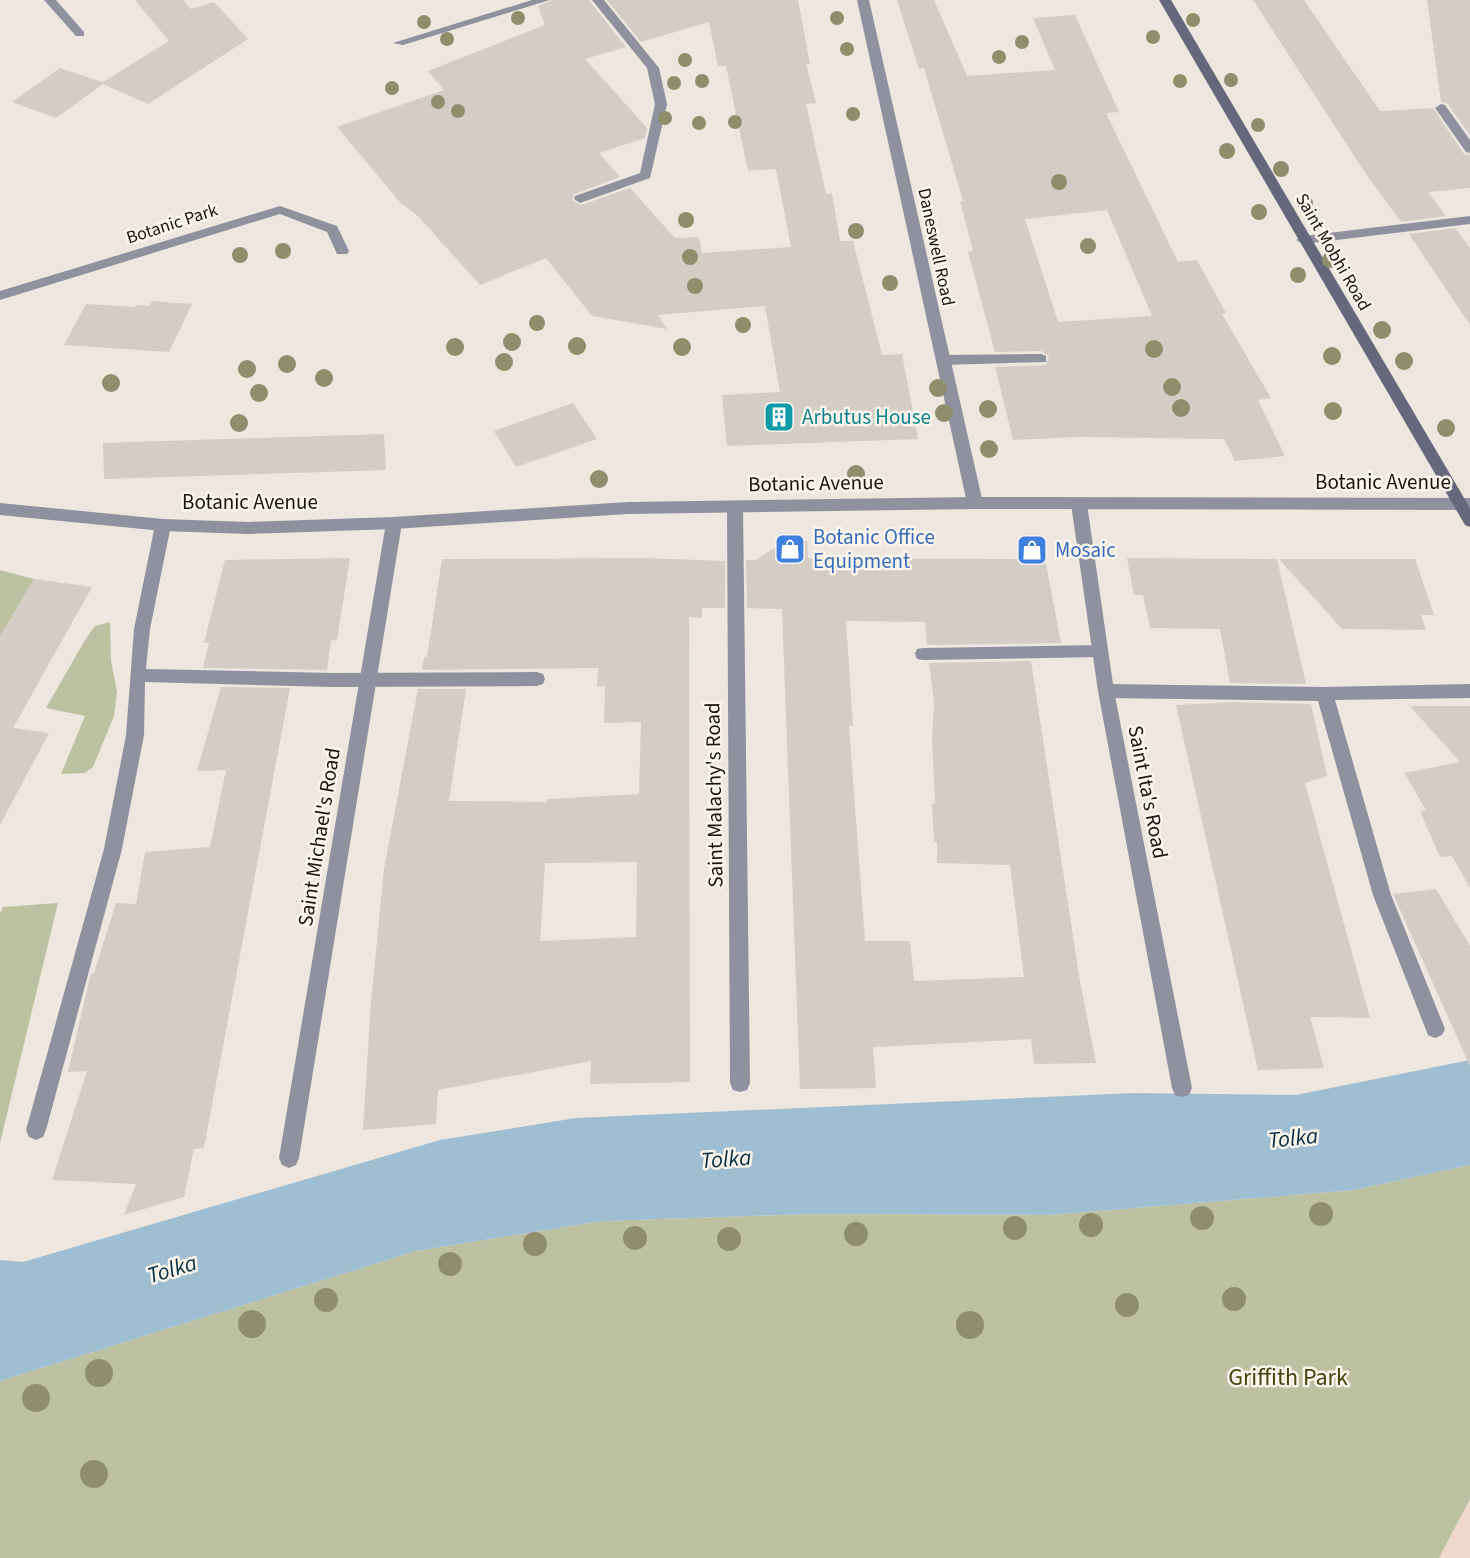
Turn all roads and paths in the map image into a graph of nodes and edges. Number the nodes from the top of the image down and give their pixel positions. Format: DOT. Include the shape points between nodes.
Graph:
graph roads {
  1 [pos="50,0"];
  2 [pos="544,0"];
  3 [pos="598,0"];
  4 [pos="863,0"];
  5 [pos="1165,0"];
  6 [pos="80,34"];
  7 [pos="399,43"];
  8 [pos="1441,108"];
  9 [pos="1470,149"];
  10 [pos="580,199"];
  11 [pos="1470,220"];
  12 [pos="1303,240"];
  13 [pos="342,251"];
  14 [pos="0,296"];
  15 [pos="1041,359"];
  16 [pos="943,360"];
  17 [pos="975,503"];
  18 [pos="1079,504"];
  19 [pos="1465,504"];
  20 [pos="735,507"];
  21 [pos="0,509"];
  22 [pos="1470,521"];
  23 [pos="394,523"];
  24 [pos="163,525"];
  25 [pos="1100,651"];
  26 [pos="923,654"];
  27 [pos="137,675"];
  28 [pos="368,679"];
  29 [pos="537,679"];
  30 [pos="1106,691"];
  31 [pos="1470,691"];
  32 [pos="1323,694"];
  33 [pos="1435,1029"];
  34 [pos="740,1083"];
  35 [pos="1182,1088"];
  36 [pos="36,1130"];
  37 [pos="289,1158"];
  1 -- 6 [label="street"];
  2 -- 7 [label="street"];
  3 -- 10 [label="street" via="653,68 661,104 646,175"];
  4 -- 16 [label="street, Daneswell Road"];
  5 -- 12 [label="main road, Saint Mobhi Road"];
  8 -- 9 [label="street"];
  11 -- 12 [label="street"];
  12 -- 19 [label="main road, Saint Mobhi Road"];
  13 -- 14 [label="street, Botanic Park" via="332,229 280,210"];
  15 -- 16 [label="street"];
  16 -- 17 [label="street, Daneswell Road"];
  17 -- 18 [label="street, Botanic Avenue"];
  17 -- 20 [label="street, Botanic Avenue"];
  18 -- 19 [label="street, Botanic Avenue"];
  18 -- 25 [label="street, Saint Ita's Road"];
  19 -- 22 [label="main road, Saint Mobhi Road"];
  20 -- 23 [label="street, Botanic Avenue" via="628,508"];
  20 -- 34 [label="street, Saint Malachy's Road"];
  21 -- 24 [label="street, Botanic Avenue"];
  23 -- 24 [label="street, Botanic Avenue" via="248,528"];
  23 -- 28 [label="street, Saint Michael's Road"];
  24 -- 27 [label="street, Botanic Avenue"];
  25 -- 26 [label="street"];
  25 -- 30 [label="street, Saint Ita's Road"];
  27 -- 28 [label="street"];
  27 -- 36 [label="street, Botanic Avenue" via="135,735 106,881"];
  28 -- 29 [label="street"];
  28 -- 37 [label="street, Saint Michael's Road"];
  30 -- 32 [label="street"];
  30 -- 35 [label="street, Saint Ita's Road"];
  31 -- 32 [label="street"];
  32 -- 33 [label="street" via="1382,895"];
}
